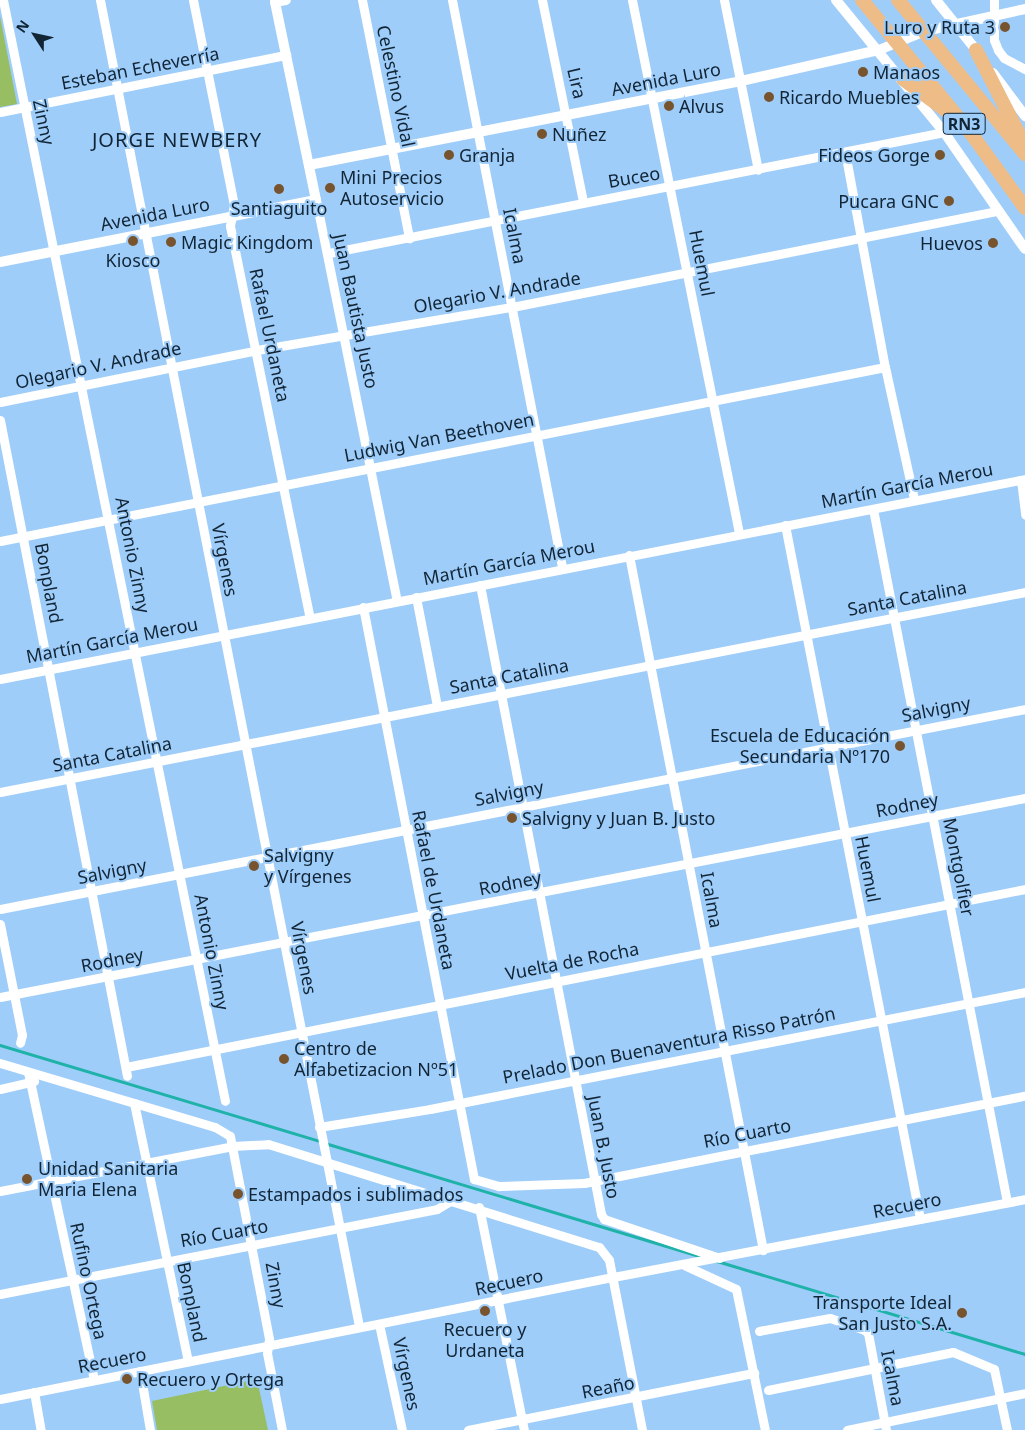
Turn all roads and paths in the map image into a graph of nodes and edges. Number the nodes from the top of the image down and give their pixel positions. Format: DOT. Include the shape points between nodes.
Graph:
graph roads {
  1 [pos="3,0"];
  2 [pos="100,0"];
  3 [pos="193,0"];
  4 [pos="286,0"];
  5 [pos="362,0"];
  6 [pos="452,0"];
  7 [pos="542,0"];
  8 [pos="632,0"];
  9 [pos="724,0"];
  10 [pos="836,0"];
  11 [pos="862,0"];
  12 [pos="898,0"];
  13 [pos="936,0"];
  14 [pos="994,0"];
  15 [pos="275,1"];
  16 [pos="1025,9"];
  17 [pos="996,15"];
  18 [pos="955,24"];
  19 [pos="926,31"];
  20 [pos="899,42"];
  21 [pos="879,50"];
  22 [pos="976,50"];
  23 [pos="286,56"];
  24 [pos="1025,68"];
  25 [pos="207,71"];
  26 [pos="903,79"];
  27 [pos="741,81"];
  28 [pos="119,88"];
  29 [pos="653,97"];
  30 [pos="24,108"];
  31 [pos="0,112"];
  32 [pos="567,114"];
  33 [pos="1025,116"];
  34 [pos="964,124"];
  35 [pos="479,132"];
  36 [pos="944,132"];
  37 [pos="1025,147"];
  38 [pos="393,149"];
  39 [pos="846,152"];
  40 [pos="1025,154"];
  41 [pos="309,165"];
  42 [pos="758,170"];
  43 [pos="671,187"];
  44 [pos="316,200"];
  45 [pos="583,202"];
  46 [pos="1025,208"];
  47 [pos="999,211"];
  48 [pos="233,215"];
  49 [pos="495,220"];
  50 [pos="146,232"];
  51 [pos="862,236"];
  52 [pos="409,238"];
  53 [pos="1025,248"];
  54 [pos="55,250"];
  55 [pos="328,253"];
  56 [pos="0,262"];
  57 [pos="687,273"];
  58 [pos="512,306"];
  59 [pos="345,334"];
  60 [pos="257,350"];
  61 [pos="170,367"];
  62 [pos="885,367"];
  63 [pos="82,385"];
  64 [pos="712,401"];
  65 [pos="0,402"];
  66 [pos="0,420"];
  67 [pos="537,434"];
  68 [pos="372,468"];
  69 [pos="1023,479"];
  70 [pos="284,485"];
  71 [pos="914,499"];
  72 [pos="197,502"];
  73 [pos="873,509"];
  74 [pos="1025,515"];
  75 [pos="110,519"];
  76 [pos="785,525"];
  77 [pos="740,533"];
  78 [pos="24,536"];
  79 [pos="0,541"];
  80 [pos="629,555"];
  81 [pos="562,567"];
  82 [pos="480,585"];
  83 [pos="1025,592"];
  84 [pos="416,597"];
  85 [pos="398,600"];
  86 [pos="362,607"];
  87 [pos="894,617"];
  88 [pos="310,618"];
  89 [pos="224,635"];
  90 [pos="806,635"];
  91 [pos="136,652"];
  92 [pos="650,665"];
  93 [pos="50,668"];
  94 [pos="0,679"];
  95 [pos="502,695"];
  96 [pos="437,706"];
  97 [pos="1025,709"];
  98 [pos="385,716"];
  99 [pos="915,729"];
  100 [pos="245,746"];
  101 [pos="829,748"];
  102 [pos="158,763"];
  103 [pos="672,777"];
  104 [pos="71,778"];
  105 [pos="0,792"];
  106 [pos="1025,798"];
  107 [pos="524,807"];
  108 [pos="932,817"];
  109 [pos="406,829"];
  110 [pos="845,834"];
  111 [pos="267,857"];
  112 [pos="689,865"];
  113 [pos="180,874"];
  114 [pos="1025,889"];
  115 [pos="93,891"];
  116 [pos="539,894"];
  117 [pos="950,904"];
  118 [pos="0,909"];
  119 [pos="423,916"];
  120 [pos="862,921"];
  121 [pos="0,924"];
  122 [pos="285,944"];
  123 [pos="705,952"];
  124 [pos="196,960"];
  125 [pos="109,977"];
  126 [pos="555,981"];
  127 [pos="1025,992"];
  128 [pos="15,995"];
  129 [pos="0,997"];
  130 [pos="968,1003"];
  131 [pos="440,1004"];
  132 [pos="882,1020"];
  133 [pos="302,1031"];
  134 [pos="20,1043"];
  135 [pos="215,1048"];
  136 [pos="724,1052"];
  137 [pos="0,1063"];
  138 [pos="28,1072"];
  139 [pos="126,1072"];
  140 [pos="43,1077"];
  141 [pos="575,1079"];
  142 [pos="30,1083"];
  143 [pos="0,1089"];
  144 [pos="1025,1096"];
  145 [pos="225,1101"];
  146 [pos="134,1103"];
  147 [pos="459,1103"];
  148 [pos="988,1103"];
  149 [pos="900,1119"];
  150 [pos="319,1127"];
  151 [pos="233,1146"];
  152 [pos="743,1150"];
  153 [pos="325,1161"];
  154 [pos="146,1162"];
  155 [pos="474,1180"];
  156 [pos="595,1181"];
  157 [pos="50,1182"];
  158 [pos="0,1191"];
  159 [pos="1025,1198"];
  160 [pos="452,1200"];
  161 [pos="1007,1202"];
  162 [pos="479,1207"];
  163 [pos="920,1219"];
  164 [pos="340,1228"];
  165 [pos="252,1245"];
  166 [pos="763,1250"];
  167 [pos="720,1258"];
  168 [pos="166,1260"];
  169 [pos="684,1265"];
  170 [pos="612,1277"];
  171 [pos="72,1280"];
  172 [pos="0,1294"];
  173 [pos="498,1301"];
  174 [pos="380,1324"];
  175 [pos="359,1326"];
  176 [pos="758,1331"];
  177 [pos="268,1346"];
  178 [pos="188,1361"];
  179 [pos="874,1366"];
  180 [pos="140,1371"];
  181 [pos="754,1373"];
  182 [pos="94,1380"];
  183 [pos="768,1390"];
  184 [pos="34,1392"];
  185 [pos="1025,1393"];
  186 [pos="1000,1397"];
  187 [pos="636,1398"];
  188 [pos="0,1399"];
  189 [pos="523,1425"];
  190 [pos="885,1426"];
  191 [pos="40,1430"];
  192 [pos="150,1430"];
  193 [pos="282,1430"];
  194 [pos="402,1430"];
  195 [pos="468,1430"];
  196 [pos="642,1430"];
  197 [pos="765,1430"];
  198 [pos="847,1430"];
  199 [pos="1007,1430"];
  1 -- 30 [label="street, Zinny"];
  2 -- 28 [label="street, Vírgenes"];
  3 -- 25 [label="street, Rafael Urdaneta"];
  4 -- 15 [label="street"];
  5 -- 38 [label="street, Celestino Vidal"];
  6 -- 35 [label="street, Icalma"];
  7 -- 32 [label="street, Lira"];
  8 -- 29 [label="street, Huemul"];
  9 -- 27 [label="street"];
  10 -- 21 [label="street"];
  11 -- 20 [label="highway, RN3"];
  12 -- 19 [label="highway, RN3"];
  13 -- 18 [label="street"];
  14 -- 17 [label="street"];
  15 -- 23 [label="street, Juan Bautista Justo"];
  16 -- 17 [label="street, Avenida Luro"];
  17 -- 18 [label="street, Avenida Luro"];
  17 -- 24 [label="street" via="993,31 998,50 1004,58"];
  18 -- 19 [label="street, Avenida Luro"];
  18 -- 22 [label="street"];
  19 -- 20 [label="street, Avenida Luro"];
  19 -- 40 [label="highway, RN3"];
  20 -- 21 [label="street, Avenida Luro"];
  20 -- 34 [label="highway, RN3"];
  21 -- 26 [label="street"];
  21 -- 27 [label="street, Avenida Luro"];
  22 -- 33 [label="street"];
  22 -- 37 [label="highway"];
  23 -- 25 [label="street, Esteban Echeverría"];
  23 -- 41 [label="street, Juan Bautista Justo"];
  25 -- 28 [label="street, Esteban Echeverría"];
  25 -- 48 [label="street, Rafael Urdaneta" via="234,205"];
  26 -- 34 [label="highway"];
  26 -- 36 [label="street"];
  27 -- 29 [label="street, Avenida Luro"];
  27 -- 42 [label="street"];
  28 -- 30 [label="street, Esteban Echeverría"];
  28 -- 50 [label="street, Vírgenes"];
  29 -- 32 [label="street, Avenida Luro"];
  29 -- 43 [label="street, Huemul"];
  30 -- 31 [label="street, Esteban Echeverría"];
  30 -- 54 [label="street, Zinny"];
  32 -- 35 [label="street, Avenida Luro"];
  32 -- 45 [label="street, Lira"];
  34 -- 46 [label="highway, RN3"];
  35 -- 38 [label="street, Avenida Luro"];
  35 -- 49 [label="street, Icalma"];
  36 -- 39 [label="street, Buceo"];
  36 -- 47 [label="street"];
  38 -- 41 [label="street, Avenida Luro"];
  38 -- 52 [label="street, Celestino Vidal"];
  39 -- 42 [label="street, Buceo"];
  39 -- 51 [label="street"];
  41 -- 44 [label="street, Juan Bautista Justo"];
  42 -- 43 [label="street, Buceo"];
  43 -- 45 [label="street, Buceo"];
  43 -- 57 [label="street, Huemul"];
  44 -- 48 [label="street, Avenida Luro"];
  44 -- 55 [label="street, Juan Bautista Justo"];
  45 -- 49 [label="street, Buceo"];
  47 -- 51 [label="street, Olegario V. Andrade"];
  47 -- 53 [label="street"];
  48 -- 50 [label="street, Avenida Luro"];
  48 -- 60 [label="street, Rafael Urdaneta" via="230,226"];
  49 -- 52 [label="street, Buceo"];
  49 -- 58 [label="street, Icalma"];
  50 -- 54 [label="street, Avenida Luro"];
  50 -- 61 [label="street, Vírgenes"];
  51 -- 57 [label="street, Olegario V. Andrade"];
  51 -- 62 [label="street"];
  52 -- 55 [label="street, Buceo"];
  54 -- 56 [label="street, Avenida Luro"];
  54 -- 63 [label="street, Antonio Zinny"];
  55 -- 59 [label="street, Juan Bautista Justo"];
  57 -- 58 [label="street, Olegario V. Andrade"];
  57 -- 64 [label="street, Huemul"];
  58 -- 59 [label="street, Olegario V. Andrade"];
  58 -- 67 [label="street, Icalma"];
  59 -- 60 [label="street, Olegario V. Andrade"];
  59 -- 68 [label="street, Juan Bautista Justo"];
  60 -- 61 [label="street, Olegario V. Andrade"];
  60 -- 70 [label="street, Rafael Urdaneta"];
  61 -- 63 [label="street, Olegario V. Andrade"];
  61 -- 72 [label="street, Vírgenes"];
  62 -- 64 [label="street, Ludwig Van Beethoven"];
  62 -- 71 [label="street"];
  63 -- 65 [label="street, Olegario V. Andrade"];
  63 -- 75 [label="street, Antonio Zinny"];
  64 -- 67 [label="street, Ludwig Van Beethoven"];
  64 -- 77 [label="street, Huemul"];
  66 -- 78 [label="street, Bonpland"];
  67 -- 68 [label="street, Ludwig Van Beethoven"];
  67 -- 81 [label="street, Icalma"];
  68 -- 70 [label="street, Ludwig Van Beethoven"];
  68 -- 85 [label="street, Juan Bautista Justo"];
  69 -- 71 [label="street, Martín García Merou"];
  69 -- 74 [label="street"];
  70 -- 72 [label="street, Ludwig Van Beethoven"];
  70 -- 88 [label="street, Rafael Urdaneta"];
  71 -- 73 [label="street, Martín García Merou"];
  72 -- 75 [label="street, Ludwig Van Beethoven"];
  72 -- 89 [label="street, Vírgenes"];
  73 -- 76 [label="street, Martín García Merou"];
  73 -- 87 [label="street, Montgolfier"];
  75 -- 78 [label="street, Ludwig Van Beethoven"];
  75 -- 91 [label="street, Antonio Zinny"];
  76 -- 77 [label="street, Martín García Merou"];
  76 -- 90 [label="street, Huemul"];
  77 -- 80 [label="street, Martín García Merou"];
  78 -- 79 [label="street, Ludwig Van Beethoven"];
  78 -- 93 [label="street, Bonpland"];
  80 -- 81 [label="street, Martín García Merou"];
  80 -- 92 [label="street, Icalma"];
  81 -- 82 [label="street, Martín García Merou"];
  82 -- 84 [label="street, Martín García Merou"];
  82 -- 95 [label="street, Juan B. Justo"];
  83 -- 87 [label="street, Santa Catalina"];
  84 -- 85 [label="street, Martín García Merou"];
  84 -- 96 [label="street"];
  85 -- 86 [label="street, Martín García Merou"];
  86 -- 88 [label="street, Martín García Merou"];
  86 -- 98 [label="street, Rafael de Urdaneta"];
  87 -- 90 [label="street, Santa Catalina"];
  87 -- 99 [label="street, Montgolfier"];
  88 -- 89 [label="street, Martín García Merou"];
  89 -- 91 [label="street, Martín García Merou"];
  89 -- 100 [label="street, Vírgenes"];
  90 -- 92 [label="street, Santa Catalina"];
  90 -- 101 [label="street, Huemul"];
  91 -- 93 [label="street, Martín García Merou"];
  91 -- 102 [label="street, Antonio Zinny"];
  92 -- 95 [label="street, Santa Catalina"];
  92 -- 103 [label="street, Icalma"];
  93 -- 94 [label="street, Martín García Merou"];
  93 -- 104 [label="street, Bonpland"];
  95 -- 96 [label="street, Santa Catalina"];
  95 -- 107 [label="street, Juan B. Justo"];
  96 -- 98 [label="street, Santa Catalina"];
  97 -- 99 [label="street, Salvigny"];
  98 -- 100 [label="street, Santa Catalina"];
  98 -- 109 [label="street, Rafael de Urdaneta"];
  99 -- 101 [label="street, Salvigny"];
  99 -- 108 [label="street, Montgolfier"];
  100 -- 102 [label="street, Santa Catalina"];
  100 -- 111 [label="street, Vírgenes"];
  101 -- 103 [label="street, Salvigny"];
  101 -- 110 [label="street, Huemul"];
  102 -- 104 [label="street, Santa Catalina"];
  102 -- 113 [label="street, Antonio Zinny"];
  103 -- 107 [label="street, Salvigny"];
  103 -- 112 [label="street, Icalma"];
  104 -- 105 [label="street, Santa Catalina"];
  104 -- 115 [label="street, Bonpland"];
  106 -- 108 [label="street, Rodney"];
  107 -- 109 [label="street, Salvigny"];
  107 -- 116 [label="street, Juan B. Justo"];
  108 -- 110 [label="street, Rodney"];
  108 -- 117 [label="street, Montgolfier"];
  109 -- 111 [label="street, Salvigny"];
  109 -- 119 [label="street, Rafael de Urdaneta"];
  110 -- 112 [label="street, Rodney"];
  110 -- 120 [label="street, Huemul"];
  111 -- 113 [label="street, Salvigny"];
  111 -- 122 [label="street, Vírgenes"];
  112 -- 116 [label="street, Rodney"];
  112 -- 123 [label="street, Icalma"];
  113 -- 115 [label="street, Salvigny"];
  113 -- 124 [label="street, Antonio Zinny"];
  114 -- 117 [label="street, Vuelta de Rocha"];
  115 -- 118 [label="street, Salvigny"];
  115 -- 125 [label="street, Bonpland"];
  116 -- 119 [label="street, Rodney"];
  116 -- 126 [label="street, Juan B. Justo"];
  117 -- 120 [label="street, Vuelta de Rocha"];
  117 -- 130 [label="street, Montgolfier"];
  119 -- 122 [label="street, Rodney"];
  119 -- 131 [label="street, Rafael de Urdaneta"];
  120 -- 123 [label="street, Vuelta de Rocha"];
  120 -- 132 [label="street, Huemul"];
  121 -- 128 [label="street"];
  122 -- 124 [label="street, Rodney"];
  122 -- 133 [label="street, Vírgenes"];
  123 -- 126 [label="street, Vuelta de Rocha"];
  123 -- 136 [label="street, Icalma"];
  124 -- 125 [label="street, Rodney"];
  124 -- 135 [label="street, Antonio Zinny"];
  125 -- 128 [label="street, Rodney"];
  125 -- 139 [label="street, Bonpland"];
  126 -- 131 [label="street, Vuelta de Rocha"];
  126 -- 141 [label="street, Juan B. Justo"];
  127 -- 130 [label="street, Prelado Don Buenaventura Risso Patrón"];
  128 -- 129 [label="street, Rodney"];
  128 -- 134 [label="street" via="22,1035"];
  130 -- 132 [label="street, Prelado Don Buenaventura Risso Patrón"];
  130 -- 148 [label="street, Montgolfier"];
  131 -- 133 [label="street, Vuelta de Rocha"];
  131 -- 147 [label="street, Rafael de Urdaneta"];
  132 -- 136 [label="street, Prelado Don Buenaventura Risso Patrón"];
  132 -- 149 [label="street, Huemul"];
  133 -- 135 [label="street, Vuelta de Rocha"];
  133 -- 150 [label="street, Vírgenes"];
  135 -- 139 [label="street, Vuelta de Rocha"];
  135 -- 145 [label="street, Antonio Zinny"];
  136 -- 141 [label="street, Prelado Don Buenaventura Risso Patrón"];
  136 -- 152 [label="street, Icalma"];
  137 -- 138 [label="street"];
  138 -- 140 [label="street"];
  138 -- 142 [label="street, Rufino Ortega"];
  140 -- 142 [label="street"];
  140 -- 146 [label="street"];
  141 -- 147 [label="street, Prelado Don Buenaventura Risso Patrón"];
  141 -- 156 [label="street, Juan B. Justo"];
  142 -- 143 [label="street"];
  142 -- 157 [label="street, Rufino Ortega"];
  144 -- 148 [label="street, Río Cuarto"];
  146 -- 151 [label="street" via="222,1130 230,1136"];
  146 -- 154 [label="street, Bonpland"];
  147 -- 150 [label="street, Prelado Don Buenaventura Risso Patrón"];
  147 -- 155 [label="street, Rafael de Urdaneta"];
  148 -- 149 [label="street, Río Cuarto"];
  148 -- 161 [label="street, Montgolfier"];
  149 -- 152 [label="street, Río Cuarto"];
  149 -- 163 [label="street, Huemul"];
  150 -- 153 [label="street, Vírgenes"];
  151 -- 153 [label="street" via="268,1144"];
  151 -- 154 [label="street"];
  151 -- 165 [label="street, Zinny"];
  152 -- 156 [label="street, Río Cuarto"];
  152 -- 166 [label="street, Icalma"];
  153 -- 160 [label="street"];
  153 -- 164 [label="street"];
  154 -- 157 [label="street"];
  154 -- 168 [label="street, Bonpland"];
  155 -- 156 [label="street, Río Cuarto" via="499,1186"];
  156 -- 167 [label="street, Juan B. Justo" via="600,1214 604,1219"];
  157 -- 158 [label="street"];
  157 -- 171 [label="street, Rufino Ortega"];
  159 -- 161 [label="street, Recuero"];
  160 -- 162 [label="street"];
  160 -- 164 [label="street, Río Cuarto" via="437,1208"];
  161 -- 163 [label="street, Recuero"];
  162 -- 170 [label="street" via="599,1247 606,1252"];
  162 -- 173 [label="street"];
  163 -- 166 [label="street, Recuero"];
  164 -- 165 [label="street, Río Cuarto"];
  164 -- 175 [label="street"];
  165 -- 168 [label="street, Río Cuarto"];
  165 -- 177 [label="street, Zinny"];
  166 -- 167 [label="street, Recuero"];
  167 -- 169 [label="street, Recuero"];
  168 -- 171 [label="street, Río Cuarto"];
  168 -- 178 [label="street, Bonpland"];
  169 -- 170 [label="street, Recuero"];
  169 -- 181 [label="street" via="736,1289"];
  170 -- 173 [label="street, Recuero"];
  170 -- 187 [label="street"];
  171 -- 172 [label="street, Río Cuarto"];
  171 -- 182 [label="street, Rufino Ortega"];
  173 -- 174 [label="street, Recuero"];
  173 -- 189 [label="street"];
  174 -- 175 [label="street, Recuero"];
  174 -- 194 [label="street, Vírgenes"];
  175 -- 177 [label="street, Recuero"];
  176 -- 179 [label="street, Icalma" via="830,1318 868,1333"];
  177 -- 178 [label="street, Recuero"];
  177 -- 193 [label="street, Zinny"];
  178 -- 180 [label="street, Recuero"];
  179 -- 183 [label="street"];
  179 -- 186 [label="street" via="946,1351 994,1369"];
  179 -- 190 [label="street, Icalma"];
  180 -- 182 [label="street, Recuero"];
  180 -- 192 [label="street"];
  181 -- 187 [label="street, Reaño"];
  181 -- 197 [label="street"];
  182 -- 184 [label="street, Recuero"];
  184 -- 188 [label="street, Recuero"];
  184 -- 191 [label="street"];
  185 -- 186 [label="street"];
  186 -- 190 [label="street"];
  186 -- 199 [label="street"];
  187 -- 189 [label="street, Reaño"];
  187 -- 196 [label="street"];
  189 -- 195 [label="street, Reaño"];
  190 -- 198 [label="street"];
}
